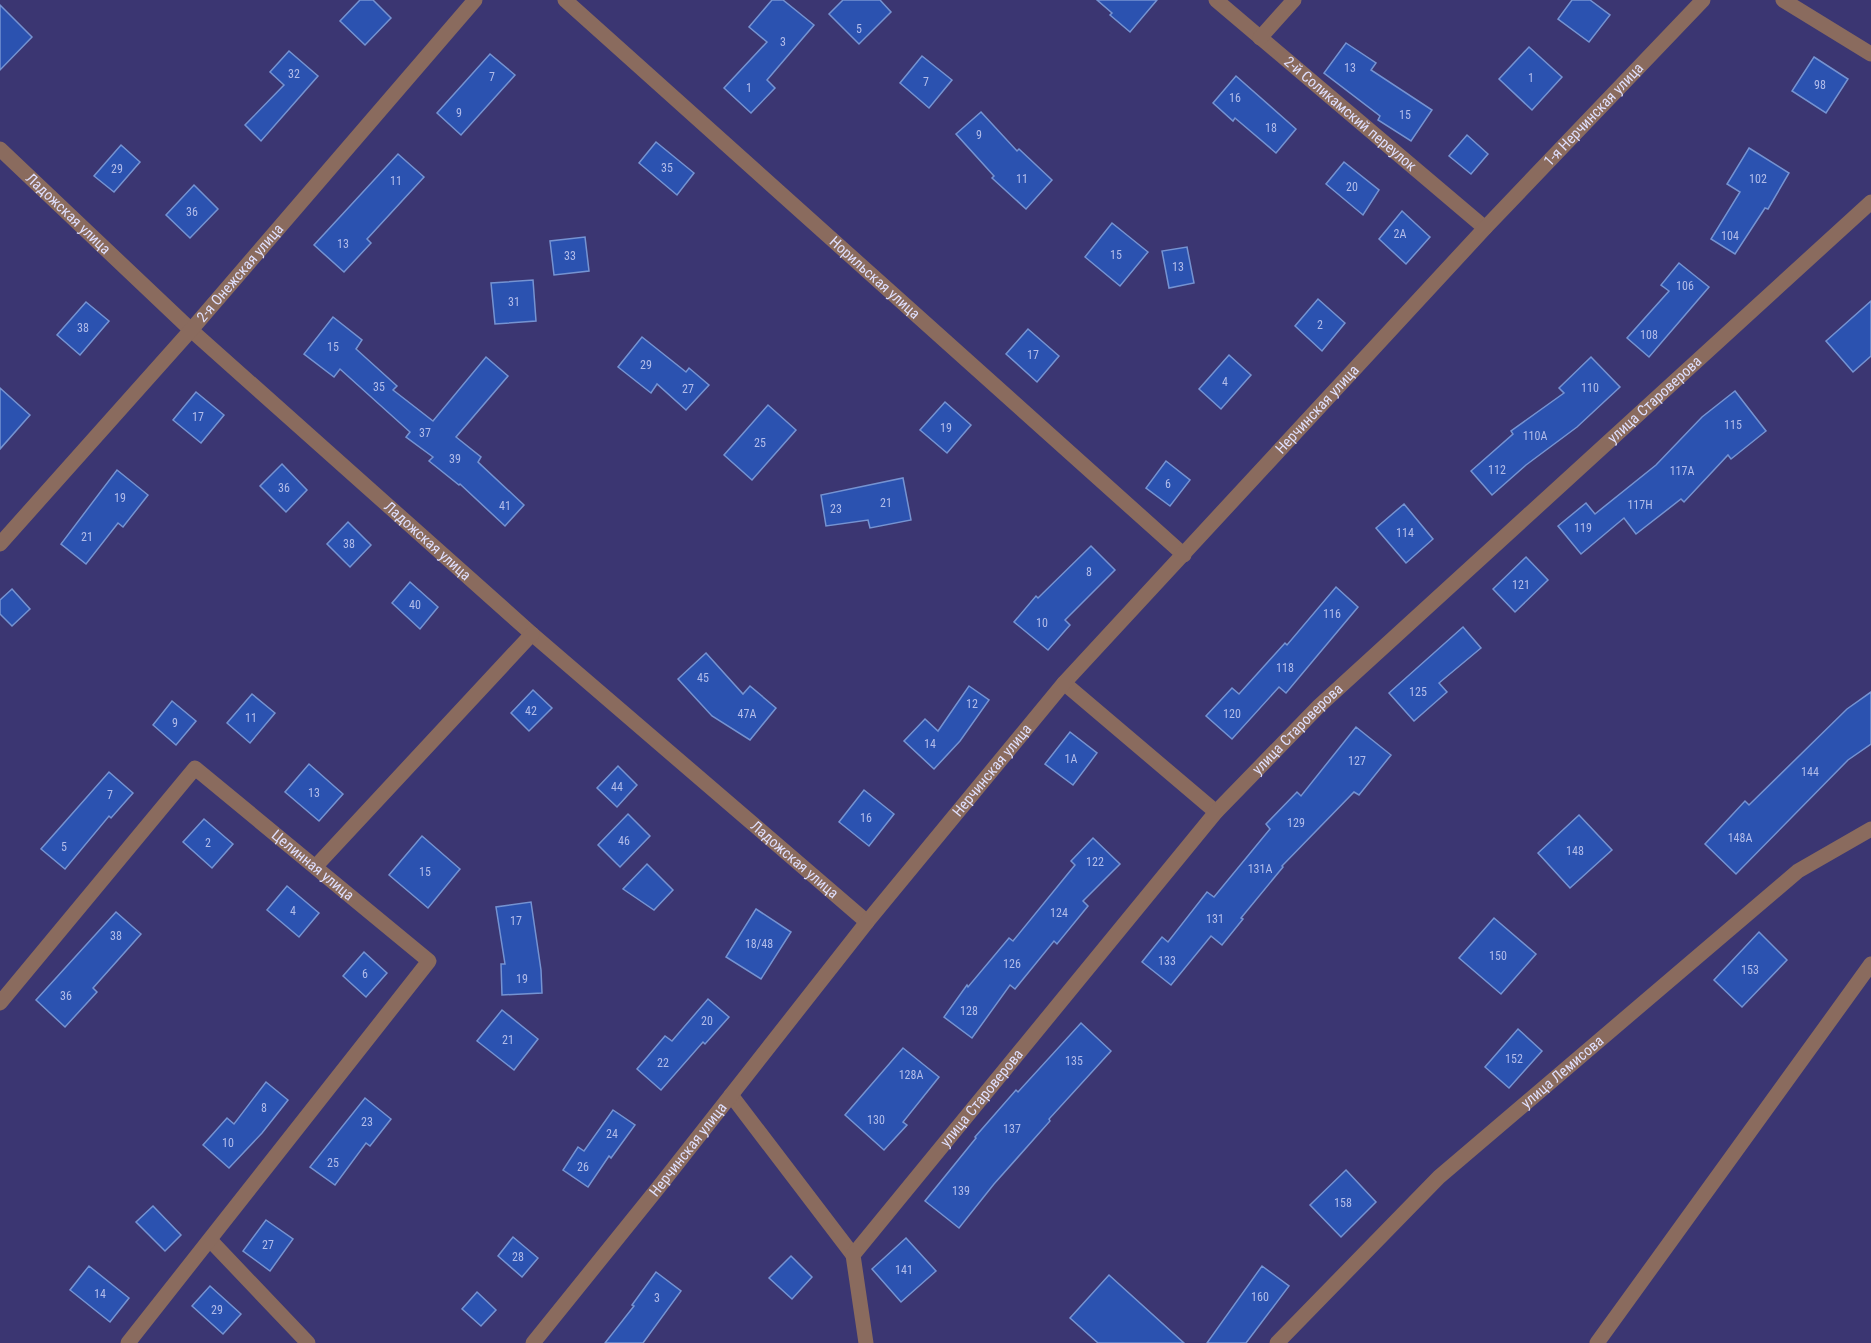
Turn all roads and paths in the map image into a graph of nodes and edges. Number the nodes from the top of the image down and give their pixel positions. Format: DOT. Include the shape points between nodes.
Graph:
graph roads {
  1 [pos="475,0"];
  2 [pos="565,0"];
  3 [pos="1216,0"];
  4 [pos="1294,0"];
  5 [pos="1703,0"];
  6 [pos="1783,0"];
  7 [pos="1260,38"];
  8 [pos="1871,54"];
  9 [pos="0,150"];
  10 [pos="1871,202"];
  11 [pos="1485,228"];
  12 [pos="191,330"];
  13 [pos="0,544"];
  14 [pos="1184,555"];
  15 [pos="532,634"];
  16 [pos="1064,683"];
  17 [pos="1216,812"];
  18 [pos="1871,829"];
  19 [pos="316,866"];
  20 [pos="867,922"];
  21 [pos="1871,964"];
  22 [pos="0,1004"];
  23 [pos="731,1095"];
  24 [pos="210,1240"];
  25 [pos="854,1255"];
  26 [pos="128,1343"];
  27 [pos="308,1343"];
  28 [pos="533,1343"];
  29 [pos="866,1343"];
  30 [pos="1277,1343"];
  31 [pos="1597,1343"];
  1 -- 12 [label="street, 2-я Онежская улица"];
  2 -- 14 [label="street, Норильская улица"];
  3 -- 7 [label="street, 2-й Соликамский переулок"];
  4 -- 7 [label="street"];
  5 -- 11 [label="street, 1-я Нерчинская улица"];
  6 -- 8 [label="street"];
  7 -- 11 [label="street, 2-й Соликамский переулок"];
  9 -- 12 [label="street, Ладожская улица"];
  10 -- 17 [label="street, улица Староверова" via="1319,706"];
  11 -- 14 [label="street, Нерчинская улица"];
  12 -- 13 [label="street, 2-я Онежская улица"];
  12 -- 15 [label="street, Ладожская улица"];
  14 -- 16 [label="street, Нерчинская улица"];
  15 -- 19 [label="street"];
  15 -- 20 [label="street, Ладожская улица"];
  16 -- 17 [label="street"];
  16 -- 20 [label="street, Нерчинская улица"];
  17 -- 25 [label="street, улица Староверова"];
  18 -- 30 [label="street, улица Лемисова" via="1798,871 1439,1178"];
  19 -- 22 [label="street, Целинная улица" via="195,768"];
  19 -- 24 [label="street, Целинная улица" via="429,961"];
  20 -- 23 [label="street, Нерчинская улица"];
  21 -- 31 [label="street"];
  23 -- 25 [label="street"];
  23 -- 28 [label="street, Нерчинская улица"];
  24 -- 26 [label="street"];
  24 -- 27 [label="street"];
  25 -- 29 [label="street"];
}
